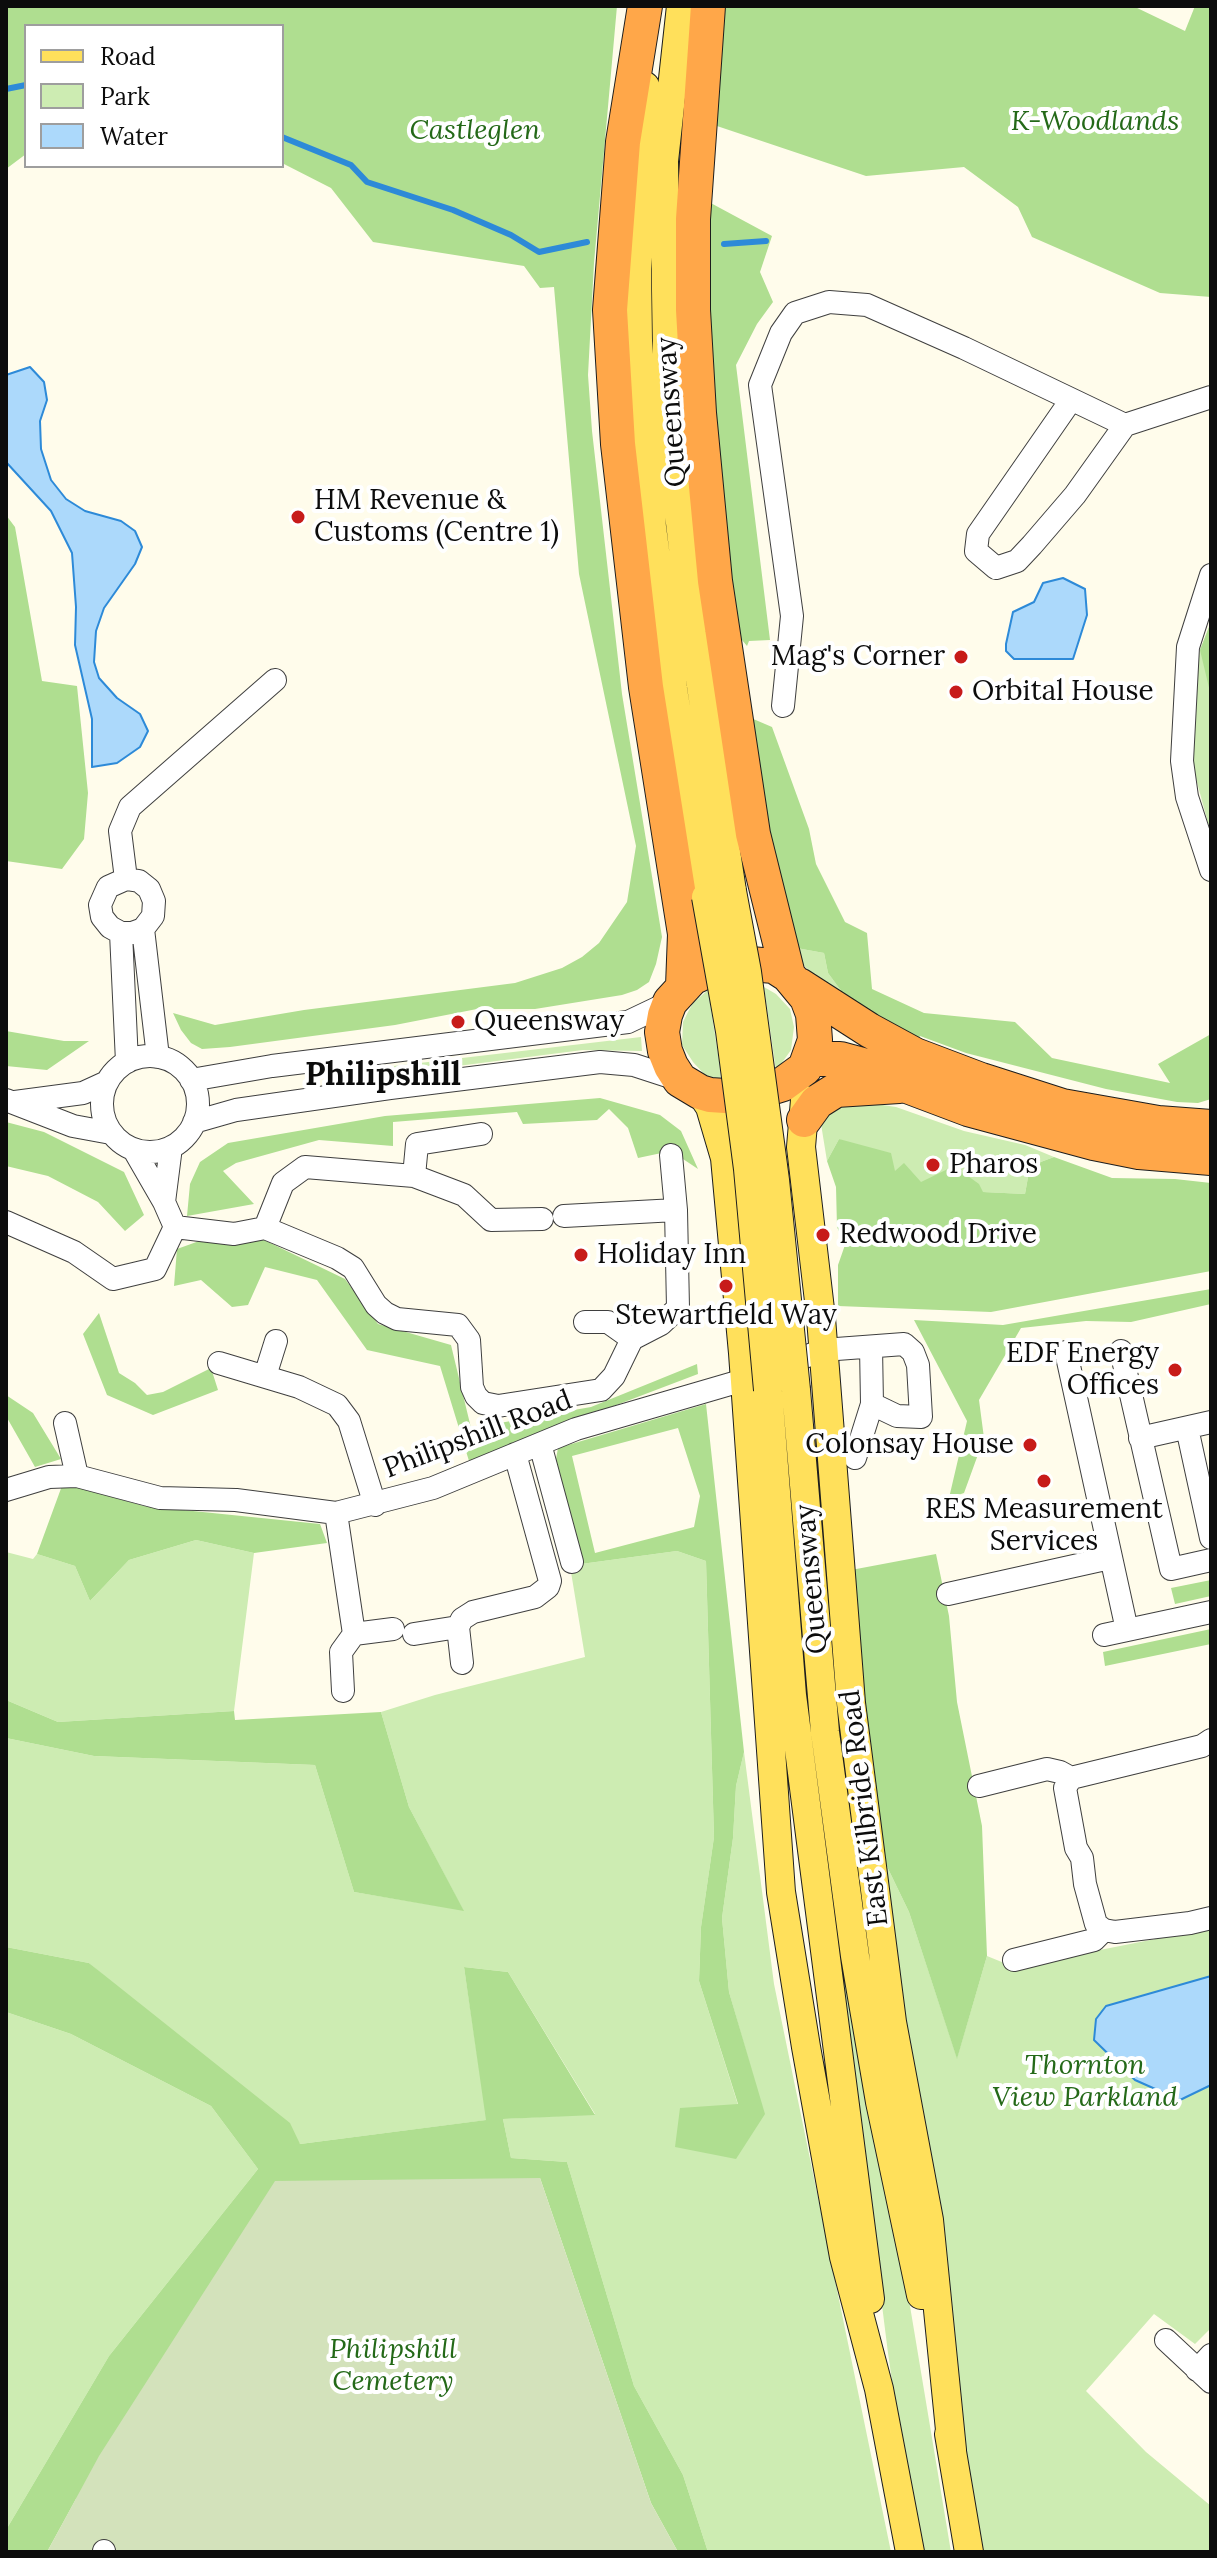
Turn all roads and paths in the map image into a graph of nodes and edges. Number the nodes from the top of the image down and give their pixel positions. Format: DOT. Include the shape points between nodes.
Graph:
graph roads {
  1 [pos="647,6"];
  2 [pos="681,6"];
  3 [pos="708,6"];
  4 [pos="1211,397"];
  5 [pos="1071,400"];
  6 [pos="1125,425"];
  7 [pos="1211,575"];
  8 [pos="275,680"];
  9 [pos="783,706"];
  10 [pos="1211,870"];
  11 [pos="126,879"];
  12 [pos="132,931"];
  13 [pos="793,980"];
  14 [pos="677,994"];
  15 [pos="151,998"];
  16 [pos="123,1000"];
  17 [pos="158,1057"];
  18 [pos="127,1062"];
  19 [pos="807,1063"];
  20 [pos="191,1080"];
  21 [pos="107,1082"];
  22 [pos="690,1086"];
  23 [pos="907,1086"];
  24 [pos="10,1101"];
  25 [pos="804,1120"];
  26 [pos="194,1122"];
  27 [pos="1211,1127"];
  28 [pos="111,1133"];
  29 [pos="481,1134"];
  30 [pos="171,1147"];
  31 [pos="134,1150"];
  32 [pos="671,1155"];
  33 [pos="1211,1158"];
  34 [pos="414,1176"];
  35 [pos="164,1202"];
  36 [pos="676,1210"];
  37 [pos="6,1222"];
  38 [pos="175,1227"];
  39 [pos="265,1228"];
  40 [pos="585,1322"];
  41 [pos="632,1339"];
  42 [pos="276,1341"];
  43 [pos="871,1347"];
  44 [pos="823,1350"];
  45 [pos="1121,1351"];
  46 [pos="1066,1352"];
  47 [pos="219,1363"];
  48 [pos="265,1376"];
  49 [pos="744,1380"];
  50 [pos="872,1404"];
  51 [pos="1211,1422"];
  52 [pos="65,1423"];
  53 [pos="1187,1428"];
  54 [pos="1140,1438"];
  55 [pos="540,1444"];
  56 [pos="515,1454"];
  57 [pos="855,1458"];
  58 [pos="77,1476"];
  59 [pos="6,1490"];
  60 [pos="375,1505"];
  61 [pos="336,1513"];
  62 [pos="1211,1538"];
  63 [pos="1110,1558"];
  64 [pos="1211,1560"];
  65 [pos="572,1562"];
  66 [pos="948,1594"];
  67 [pos="1211,1612"];
  68 [pos="458,1627"];
  69 [pos="1127,1630"];
  70 [pos="354,1634"];
  71 [pos="1104,1635"];
  72 [pos="462,1663"];
  73 [pos="343,1691"];
  74 [pos="1211,1740"];
  75 [pos="1071,1778"];
  76 [pos="979,1786"];
  77 [pos="805,1806"];
  78 [pos="837,1817"];
  79 [pos="1211,1918"];
  80 [pos="1104,1930"];
  81 [pos="1014,1960"];
  82 [pos="1166,2340"];
  83 [pos="1206,2369"];
  84 [pos="879,2389"];
  85 [pos="952,2450"];
  86 [pos="910,2552"];
  87 [pos="969,2552"];
  1 -- 14 [label="highway, Queensway" via="623,142 610,310 618,444 646,687 685,934"];
  1 -- 77 [label="main road, Queensway, bridge" via="637,269 652,527 748,1169"];
  2 -- 78 [label="main road, Queensway, bridge" via="664,161 667,353 677,497 775,1180"];
  3 -- 13 [label="highway, Queensway" via="693,219 699,413 715,581 753,834"];
  4 -- 6 [label="street"];
  5 -- 6 [label="street"];
  5 -- 6 [label="street" via="978,534 976,551 996,568 1017,561 1032,545"];
  5 -- 9 [label="street" via="867,305 829,302 795,313 760,385 792,616"];
  7 -- 10 [label="street" via="1188,647 1182,761 1187,797"];
  8 -- 11 [label="street" via="130,807 120,831"];
  11 -- 12 [label="street" via="139,881 154,901 153,916"];
  11 -- 12 [label="street" via="108,887 100,905 110,927"];
  12 -- 15 [label="street"];
  12 -- 16 [label="street"];
  13 -- 14 [label="highway" via="774,966 738,963 701,973"];
  13 -- 19 [label="highway" via="813,1014 815,1040"];
  13 -- 27 [label="highway" via="915,1055 981,1080 1062,1106"];
  14 -- 20 [label="street" via="628,1022"];
  14 -- 22 [label="highway" via="662,1032 665,1051"];
  15 -- 16 [label="street"];
  15 -- 17 [label="street"];
  16 -- 18 [label="street"];
  17 -- 18 [label="street"];
  17 -- 20 [label="street" via="171,1061"];
  18 -- 21 [label="street"];
  19 -- 22 [label="highway" via="783,1084 752,1095 731,1097"];
  19 -- 23 [label="highway" via="840,1059 877,1069"];
  19 -- 25 [label="main road, East Kilbride Road"];
  20 -- 26 [label="street"];
  21 -- 24 [label="street" via="83,1093"];
  21 -- 28 [label="street" via="102,1108"];
  22 -- 26 [label="street" via="634,1065 600,1062 236,1110"];
  22 -- 49 [label="main road, East Kilbride Road" via="710,1107 725,1158"];
  23 -- 25 [label="highway" via="836,1090 817,1102"];
  23 -- 33 [label="highway" via="968,1109 1094,1143"];
  24 -- 28 [label="street" via="73,1126"];
  25 -- 44 [label="main road, East Kilbride Road" via="801,1147"];
  26 -- 30 [label="street"];
  28 -- 31 [label="street"];
  29 -- 34 [label="street" via="417,1144"];
  30 -- 31 [label="street"];
  30 -- 35 [label="street"];
  31 -- 35 [label="street"];
  32 -- 36 [label="street"];
  34 -- 36 [label="street" via="464,1195 491,1220"];
  34 -- 39 [label="street" via="305,1167 283,1183"];
  35 -- 38 [label="street"];
  36 -- 41 [label="street" via="678,1308"];
  37 -- 38 [label="street" via="74,1252 113,1279 155,1269"];
  38 -- 39 [label="street" via="234,1234"];
  39 -- 41 [label="street" via="353,1268 385,1313 458,1325 469,1340 472,1387 483,1403 498,1406 601,1390"];
  40 -- 41 [label="street" via="608,1322"];
  42 -- 48 [label="street"];
  43 -- 44 [label="street, Philipshill Road"];
  43 -- 50 [label="street"];
  43 -- 50 [label="street, Philipshill Road" via="904,1344 913,1352 921,1417 897,1416"];
  44 -- 49 [label="street, Philipshill Road"];
  44 -- 85 [label="main road, East Kilbride Road" via="851,1703 888,1993 929,2220"];
  45 -- 54 [label="street"];
  46 -- 63 [label="street"];
  47 -- 48 [label="street"];
  48 -- 60 [label="street" via="337,1405 349,1421"];
  49 -- 55 [label="street, Philipshill Road"];
  49 -- 84 [label="main road, East Kilbride Road" via="781,1892 844,2257"];
  50 -- 57 [label="street"];
  51 -- 53 [label="street"];
  52 -- 58 [label="street"];
  53 -- 54 [label="street"];
  53 -- 62 [label="street"];
  54 -- 64 [label="street" via="1171,1569"];
  55 -- 56 [label="street, Philipshill Road"];
  55 -- 65 [label="street"];
  56 -- 60 [label="street, Philipshill Road"];
  56 -- 68 [label="street" via="550,1581 535,1597 473,1612"];
  58 -- 59 [label="street, Philipshill Road" via="49,1477"];
  58 -- 61 [label="street, Philipshill Road" via="160,1498 236,1500"];
  60 -- 61 [label="street, Philipshill Road"];
  61 -- 70 [label="street"];
  63 -- 66 [label="street"];
  63 -- 69 [label="street"];
  67 -- 69 [label="street"];
  68 -- 70 [label="street"];
  68 -- 72 [label="street"];
  69 -- 71 [label="street"];
  70 -- 73 [label="street" via="341,1652"];
  74 -- 75 [label="street"];
  75 -- 76 [label="street" via="1047,1769"];
  75 -- 80 [label="street" via="1065,1788 1076,1848 1092,1915"];
  77 -- 84 [label="main road, East Kilbride Road"];
  78 -- 85 [label="main road, East Kilbride Road" via="880,2102"];
  79 -- 80 [label="street"];
  80 -- 81 [label="street" via="1094,1940"];
  82 -- 83 [label="street"];
  84 -- 86 [label="main road, East Kilbride Road"];
  85 -- 87 [label="main road, East Kilbride Road"];
}
